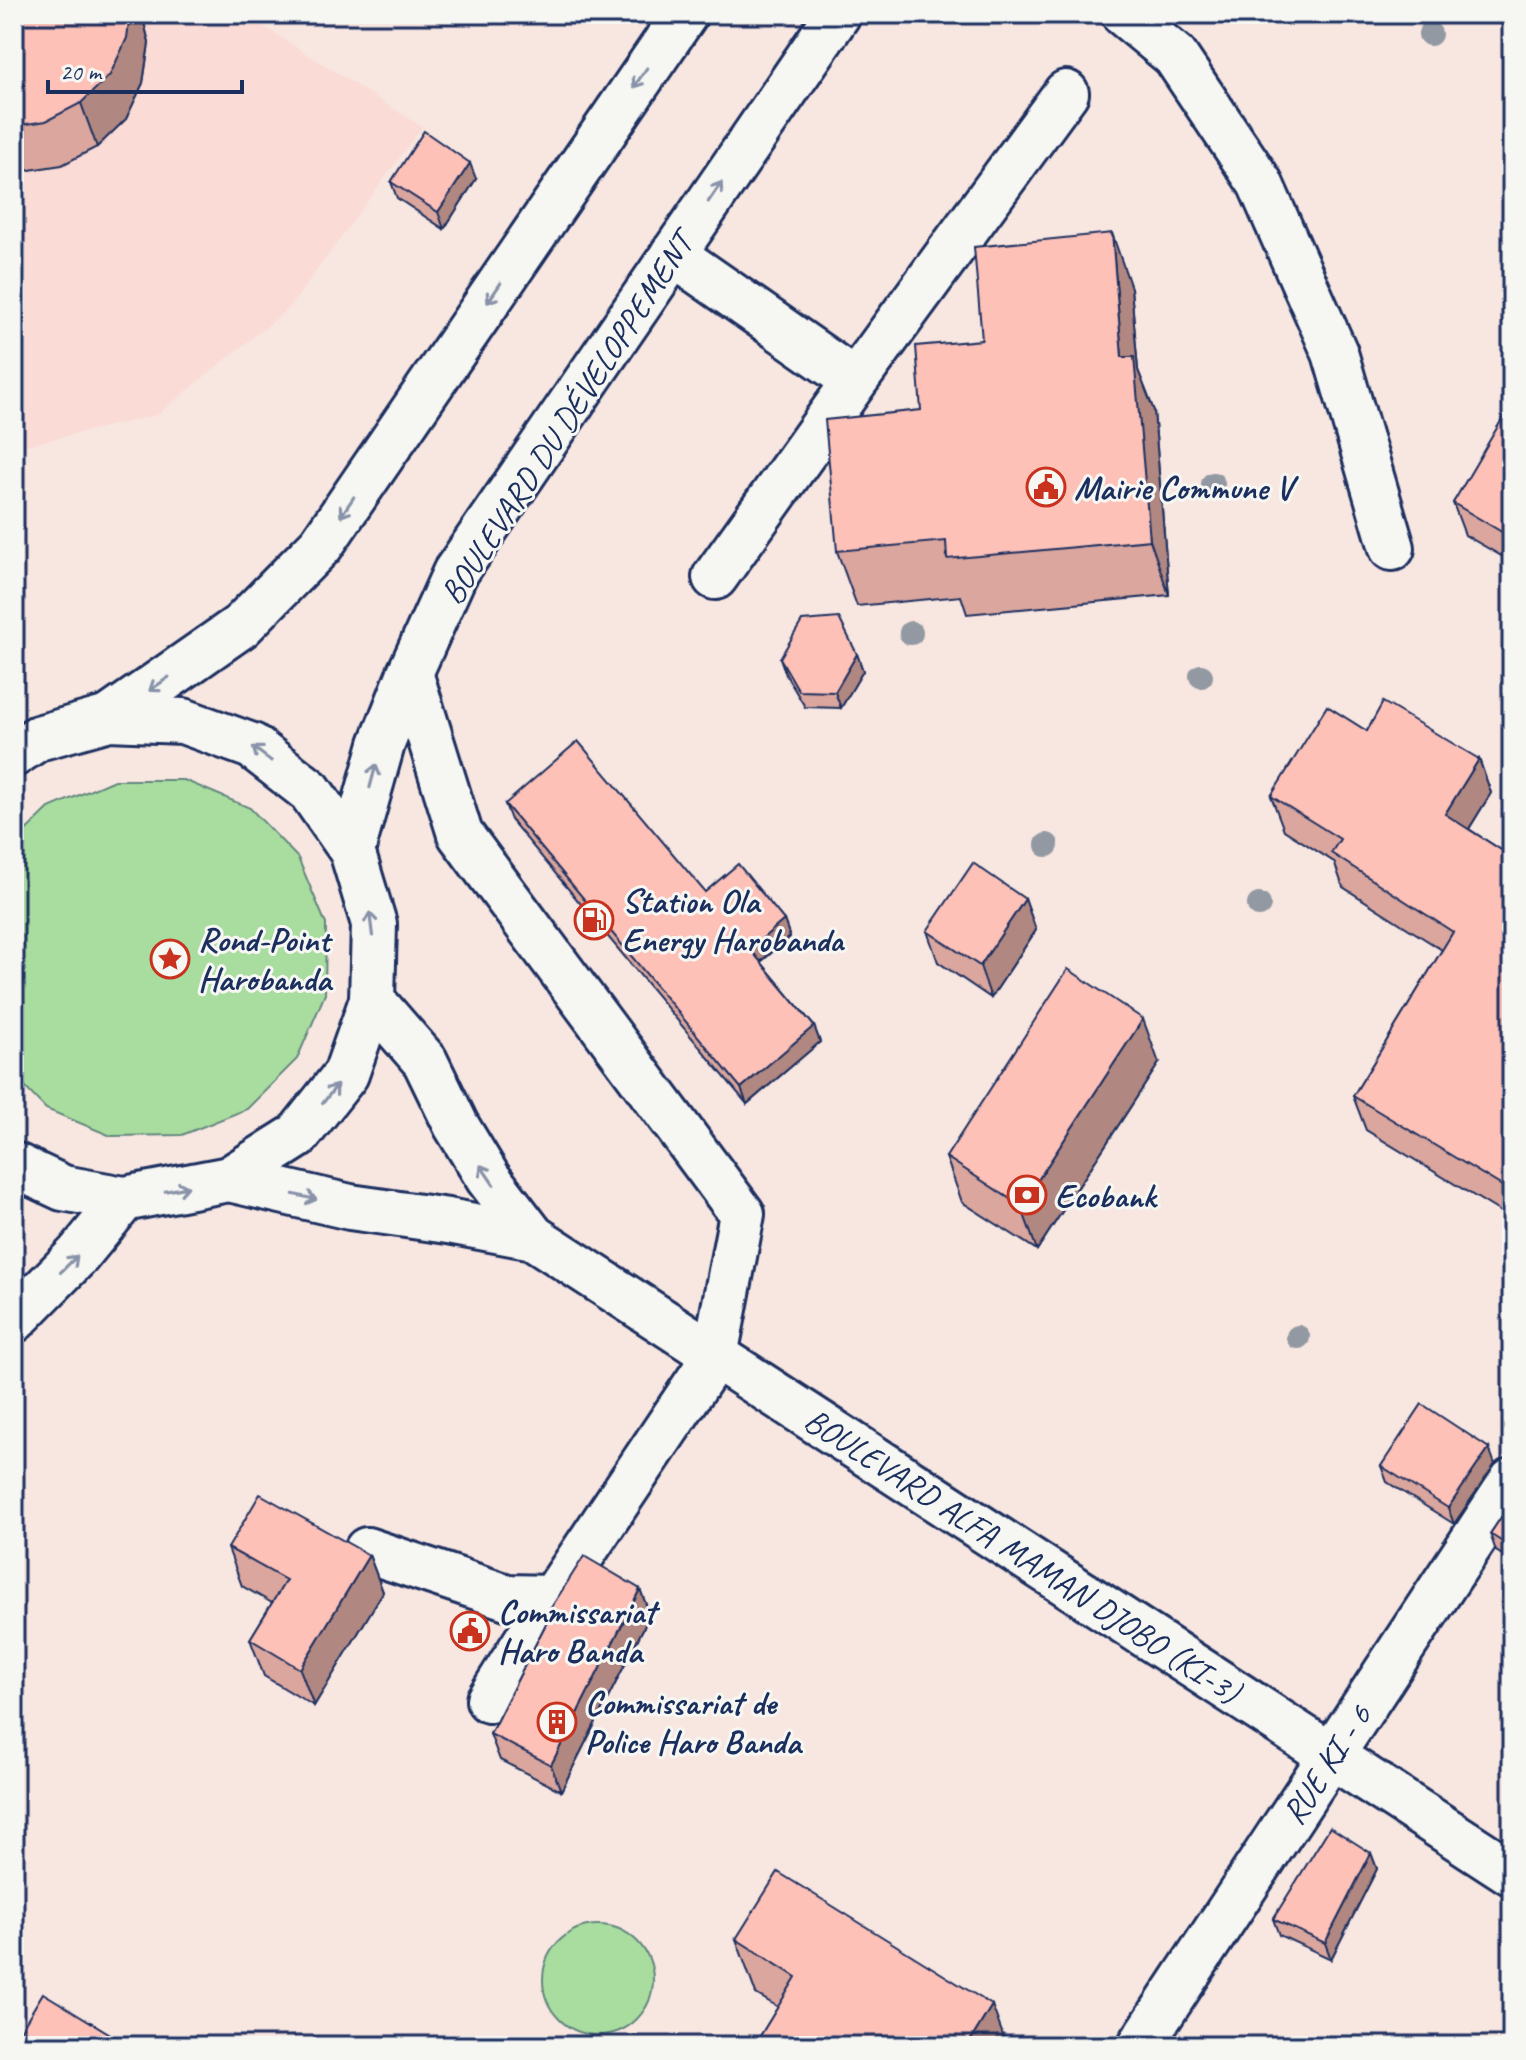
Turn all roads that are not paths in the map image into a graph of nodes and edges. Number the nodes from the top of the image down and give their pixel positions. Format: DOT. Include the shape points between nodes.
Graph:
graph roads {
  1 [pos="685,14"];
  2 [pos="838,14"];
  3 [pos="1124,14"];
  4 [pos="1066,93"];
  5 [pos="673,254"];
  6 [pos="855,381"];
  7 [pos="1392,548"];
  8 [pos="715,577"];
  9 [pos="410,673"];
  10 [pos="109,718"];
  11 [pos="22,742"];
  12 [pos="352,851"];
  13 [pos="372,1000"];
  14 [pos="14,1165"];
  15 [pos="229,1179"];
  16 [pos="124,1199"];
  17 [pos="533,1237"];
  18 [pos="14,1320"];
  19 [pos="715,1356"];
  20 [pos="1512,1481"];
  21 [pos="367,1550"];
  22 [pos="553,1598"];
  23 [pos="489,1700"];
  24 [pos="1331,1756"];
  25 [pos="1512,1873"];
  26 [pos="1140,2046"];
  1 -- 10 [label="main road, one-way" via="321,545 241,626"];
  5 -- 2 [label="main road, BOULEVARD DU DÉVELOPPEMENT, one-way"];
  3 -- 7 [label="main road" via="1175,56 1260,183 1335,353"];
  4 -- 6 [label="main road"];
  5 -- 6 [label="main road"];
  5 -- 9 [label="main road, BOULEVARD DU DÉVELOPPEMENT" via="455,573"];
  6 -- 8 [label="main road"];
  12 -- 9 [label="main road, BOULEVARD DU DÉVELOPPEMENT, one-way" via="382,744"];
  9 -- 19 [label="main road" via="460,834 742,1214"];
  10 -- 11 [label="main road"];
  12 -- 10 [label="main road, one-way" via="310,791 252,746 183,721"];
  13 -- 12 [label="main road, one-way" via="374,924"];
  15 -- 13 [label="main road, one-way" via="297,1136 346,1074"];
  17 -- 13 [label="main road, BOULEVARD ALFA MAMAN DJOBO (KI-3), one-way" via="472,1152 425,1061"];
  14 -- 16 [label="main road" via="63,1188"];
  16 -- 15 [label="main road, one-way"];
  15 -- 17 [label="main road, BOULEVARD ALFA MAMAN DJOBO (KI-3), one-way" via="350,1207"];
  18 -- 16 [label="main road, one-way"];
  17 -- 19 [label="main road, BOULEVARD ALFA MAMAN DJOBO (KI-3)"];
  19 -- 22 [label="main road"];
  19 -- 24 [label="main road, BOULEVARD ALFA MAMAN DJOBO (KI-3)"];
  20 -- 24 [label="main road, RUE KI - 6"];
  21 -- 22 [label="main road" via="507,1597"];
  22 -- 23 [label="main road"];
  24 -- 25 [label="main road, BOULEVARD ALFA MAMAN DJOBO (KI-3)"];
  24 -- 26 [label="main road, RUE KI - 6"];
}
